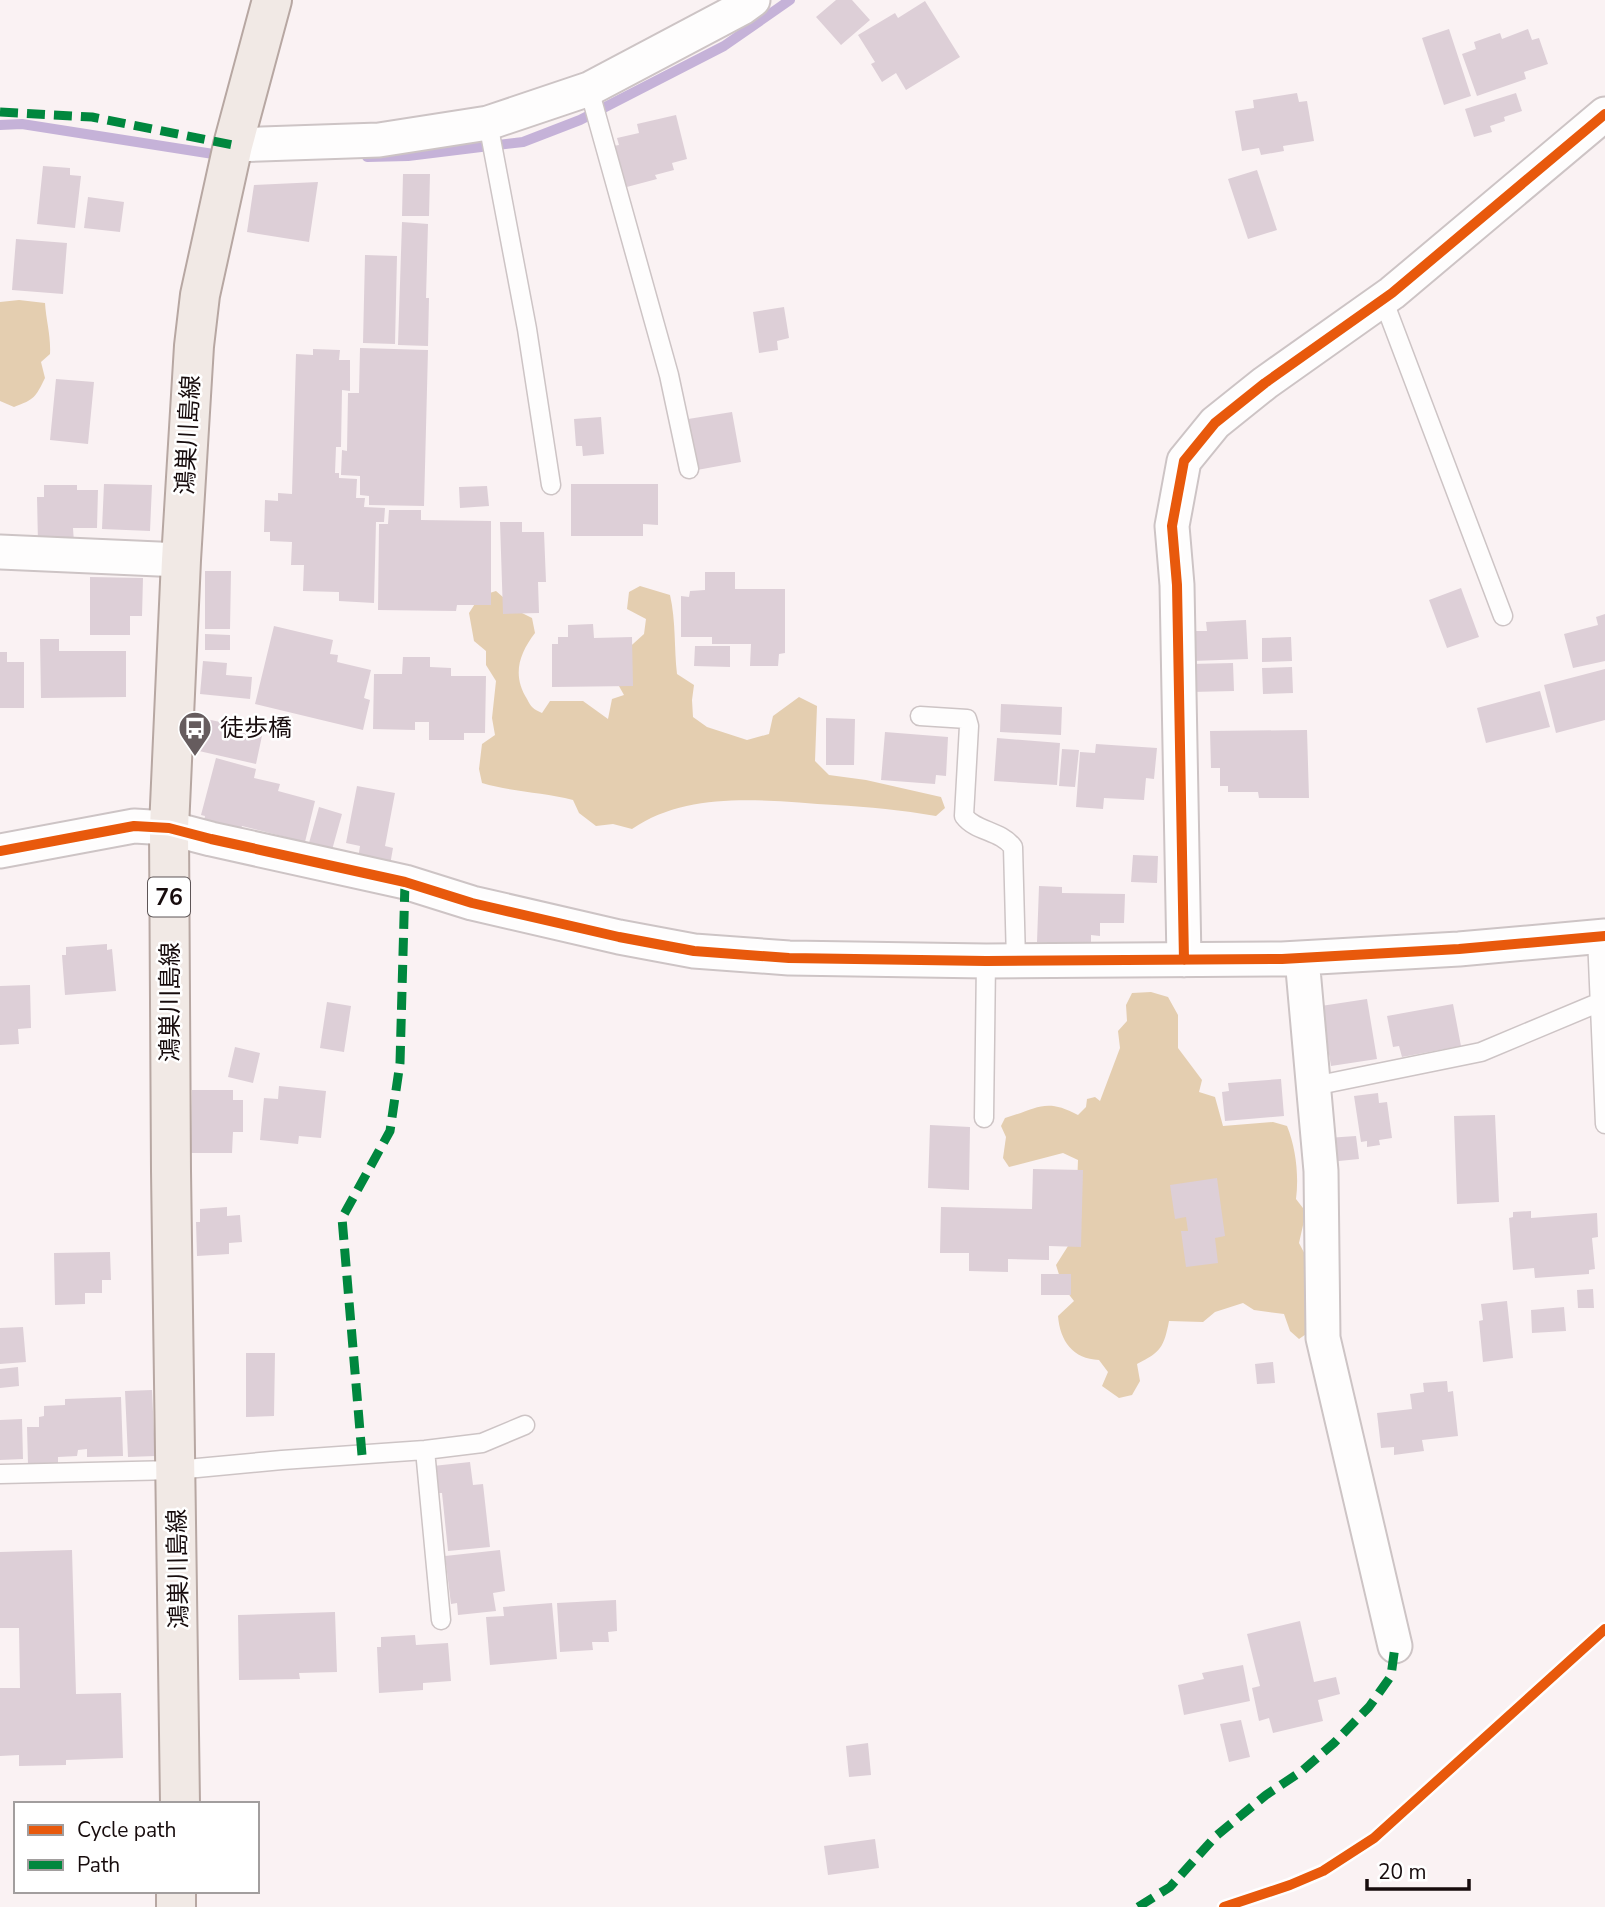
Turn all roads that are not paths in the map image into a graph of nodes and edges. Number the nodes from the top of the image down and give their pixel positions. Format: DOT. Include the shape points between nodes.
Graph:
graph roads {
  1 [pos="272,0"];
  2 [pos="753,0"];
  3 [pos="589,89"];
  4 [pos="1605,114"];
  5 [pos="488,122"];
  6 [pos="233,145"];
  7 [pos="1383,299"];
  8 [pos="689,469"];
  9 [pos="551,485"];
  10 [pos="0,552"];
  11 [pos="181,560"];
  12 [pos="1503,616"];
  13 [pos="920,716"];
  14 [pos="169,828"];
  15 [pos="0,851"];
  16 [pos="1601,937"];
  17 [pos="1302,958"];
  18 [pos="1184,960"];
  19 [pos="1001,961"];
  20 [pos="1602,1001"];
  21 [pos="1314,1086"];
  22 [pos="984,1118"];
  23 [pos="1605,1124"];
  24 [pos="525,1425"];
  25 [pos="425,1450"];
  26 [pos="176,1470"];
  27 [pos="0,1474"];
  28 [pos="441,1620"];
  29 [pos="1395,1646"];
  30 [pos="180,1802"];
  1 -- 6 [label="main road, 鴻巣川島線 / 76"];
  2 -- 3 [label="street"];
  3 -- 5 [label="street"];
  3 -- 8 [label="lane" via="669,375"];
  4 -- 7 [label="street"];
  5 -- 6 [label="street" via="379,140"];
  5 -- 9 [label="lane"];
  6 -- 11 [label="main road, 鴻巣川島線 / 76" via="200,295"];
  7 -- 12 [label="lane"];
  7 -- 18 [label="street" via="1215,423 1184,461 1172,526"];
  10 -- 11 [label="street"];
  11 -- 14 [label="main road, 鴻巣川島線 / 76"];
  13 -- 19 [label="lane" via="967,719 964,816 1006,838 1013,847"];
  14 -- 15 [label="street" via="134,826"];
  14 -- 19 [label="street" via="405,882 486,906 694,951 789,958"];
  14 -- 26 [label="main road, 鴻巣川島線 / 76"];
  16 -- 17 [label="street"];
  16 -- 20 [label="lane"];
  17 -- 18 [label="street"];
  17 -- 21 [label="street"];
  18 -- 19 [label="street"];
  19 -- 22 [label="lane"];
  20 -- 21 [label="lane" via="1481,1052"];
  20 -- 23 [label="lane"];
  21 -- 29 [label="street" via="1321,1171 1323,1338"];
  24 -- 25 [label="lane" via="482,1443"];
  25 -- 26 [label="lane"];
  25 -- 28 [label="lane"];
  26 -- 27 [label="lane"];
  26 -- 30 [label="main road, 鴻巣川島線 / 76"];
}
